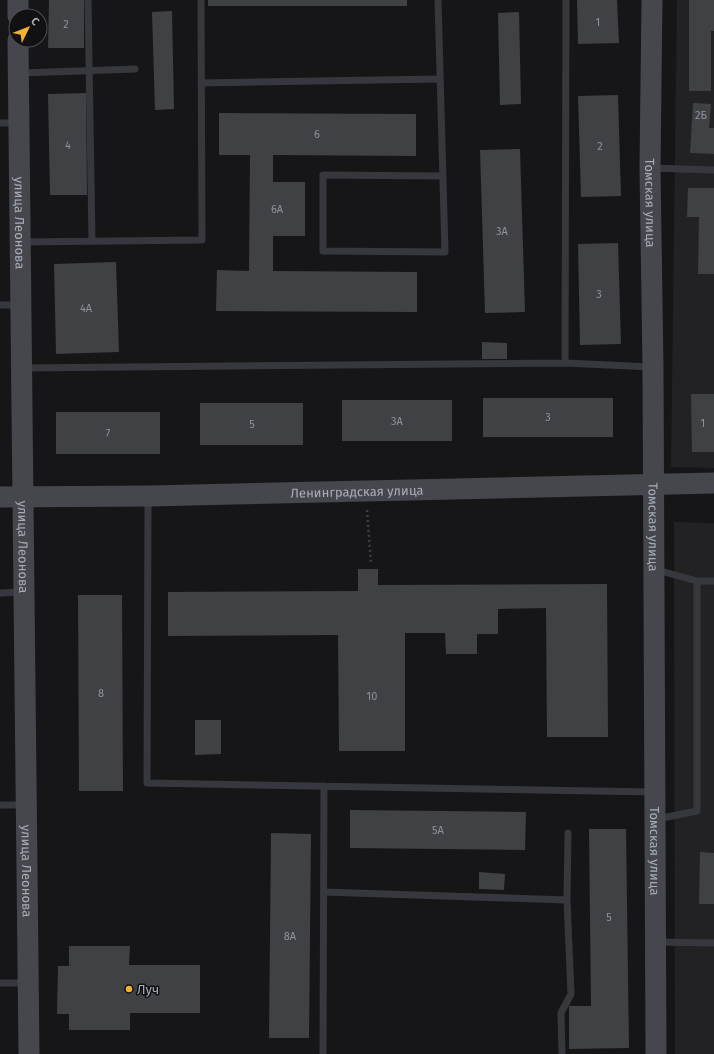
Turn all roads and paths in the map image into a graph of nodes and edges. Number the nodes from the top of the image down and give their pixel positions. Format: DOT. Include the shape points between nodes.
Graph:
graph roads {
  1 [pos="88,0"];
  2 [pos="201,0"];
  3 [pos="438,0"];
  4 [pos="566,0"];
  5 [pos="652,0"];
  6 [pos="18,48"];
  7 [pos="135,69"];
  8 [pos="90,71"];
  9 [pos="18,73"];
  10 [pos="440,79"];
  11 [pos="201,83"];
  12 [pos="10,124"];
  13 [pos="650,168"];
  14 [pos="714,170"];
  15 [pos="443,176"];
  16 [pos="92,241"];
  17 [pos="20,242"];
  18 [pos="0,305"];
  19 [pos="21,305"];
  20 [pos="565,363"];
  21 [pos="653,367"];
  22 [pos="22,368"];
  23 [pos="714,483"];
  24 [pos="653,484"];
  25 [pos="150,496"];
  26 [pos="0,497"];
  27 [pos="22,497"];
  28 [pos="367,508"];
  29 [pos="371,564"];
  30 [pos="654,570"];
  31 [pos="696,581"];
  32 [pos="714,581"];
  33 [pos="24,592"];
  34 [pos="0,593"];
  35 [pos="324,786"];
  36 [pos="655,792"];
  37 [pos="0,805"];
  38 [pos="26,805"];
  39 [pos="655,819"];
  40 [pos="568,833"];
  41 [pos="324,892"];
  42 [pos="568,900"];
  43 [pos="656,942"];
  44 [pos="714,943"];
  45 [pos="28,982"];
  46 [pos="0,983"];
  47 [pos="29,1054"];
  48 [pos="323,1054"];
  49 [pos="562,1054"];
  50 [pos="656,1054"];
  1 -- 8 [label="lane"];
  2 -- 11 [label="lane"];
  3 -- 10 [label="lane"];
  4 -- 20 [label="lane"];
  5 -- 13 [label="street, Томская улица"];
  6 -- 9 [label="street, улица Леонова"];
  7 -- 8 [label="lane"];
  8 -- 9 [label="lane"];
  8 -- 16 [label="lane"];
  9 -- 12 [label="street, улица Леонова"];
  10 -- 11 [label="lane"];
  10 -- 15 [label="lane"];
  11 -- 16 [label="lane" via="202,240"];
  12 -- 17 [label="street, улица Леонова"];
  13 -- 14 [label="lane"];
  13 -- 21 [label="street, Томская улица"];
  15 -- 15 [label="lane" via="444,252 323,251 323,175"];
  16 -- 17 [label="lane"];
  17 -- 19 [label="street, улица Леонова"];
  18 -- 19 [label="lane"];
  19 -- 22 [label="street, улица Леонова"];
  20 -- 21 [label="lane"];
  20 -- 22 [label="lane"];
  21 -- 24 [label="street, Томская улица"];
  22 -- 27 [label="street, улица Леонова"];
  23 -- 24 [label="street, Ленинградская улица"];
  24 -- 25 [label="street, Ленинградская улица"];
  24 -- 30 [label="street, Томская улица"];
  25 -- 27 [label="street, Ленинградская улица"];
  25 -- 35 [label="lane" via="147,783"];
  26 -- 27 [label="street, Ленинградская улица"];
  27 -- 33 [label="street, улица Леонова"];
  28 -- 29 [label="path"];
  30 -- 31 [label="lane"];
  30 -- 36 [label="street, Томская улица"];
  31 -- 32 [label="lane"];
  31 -- 39 [label="lane" via="697,811"];
  33 -- 34 [label="lane"];
  33 -- 38 [label="street, улица Леонова"];
  35 -- 36 [label="lane"];
  35 -- 41 [label="lane"];
  36 -- 39 [label="street, Томская улица"];
  37 -- 38 [label="lane"];
  38 -- 45 [label="street, улица Леонова"];
  39 -- 43 [label="street, Томская улица"];
  40 -- 42 [label="lane"];
  41 -- 42 [label="lane"];
  41 -- 48 [label="lane"];
  42 -- 49 [label="lane" via="571,994 560,1013"];
  43 -- 44 [label="lane"];
  43 -- 50 [label="street, Томская улица"];
  45 -- 46 [label="lane"];
  45 -- 47 [label="street, улица Леонова"];
}
